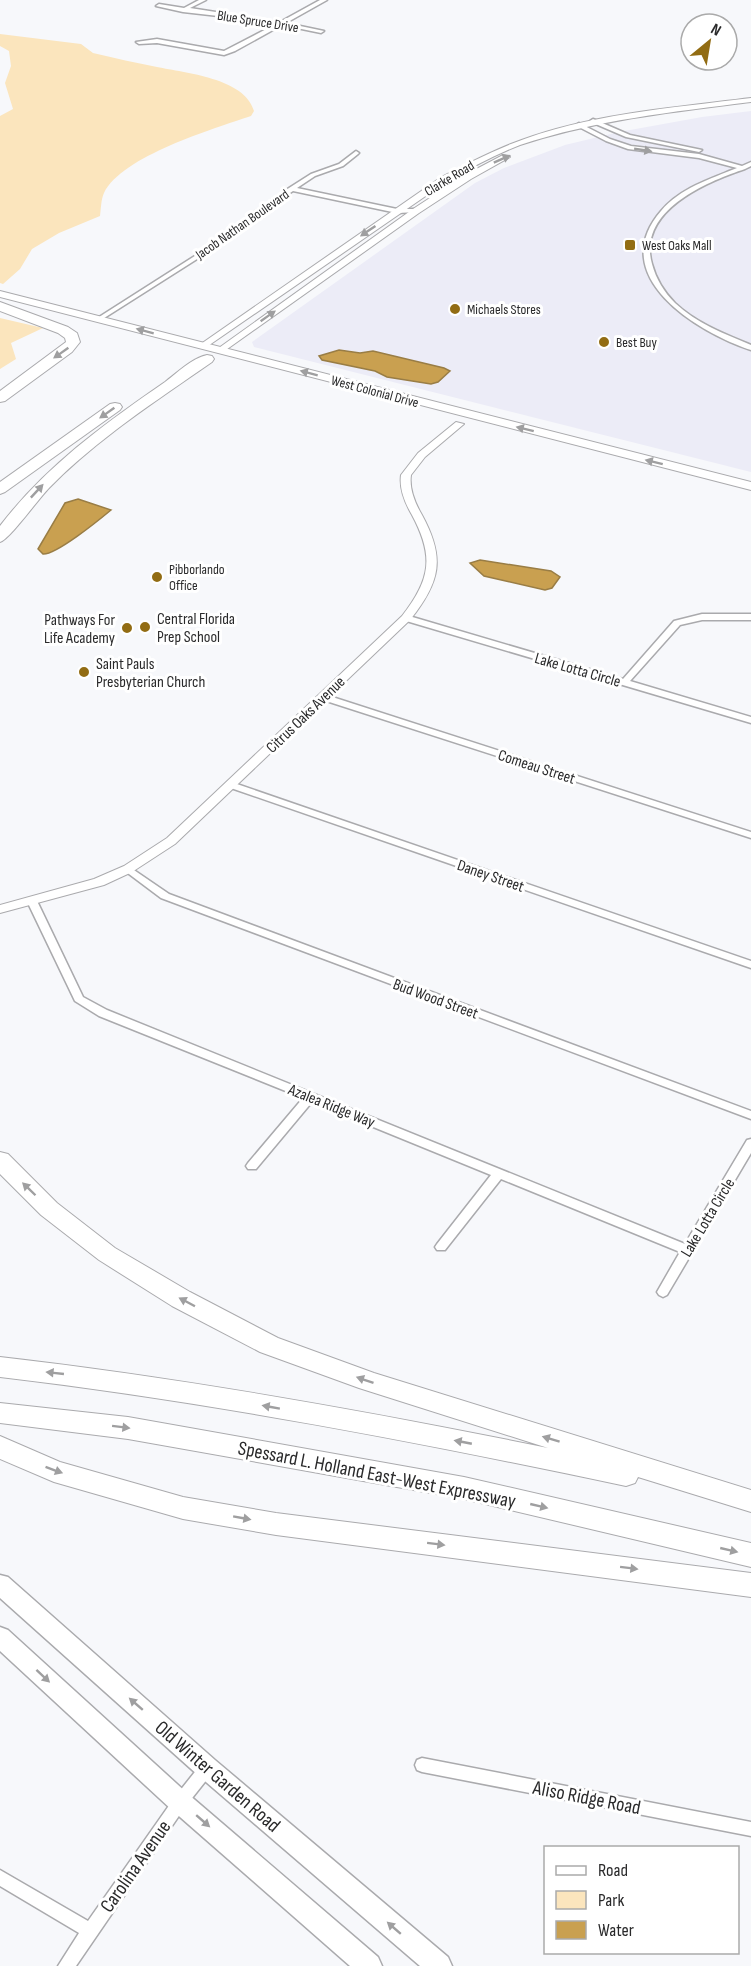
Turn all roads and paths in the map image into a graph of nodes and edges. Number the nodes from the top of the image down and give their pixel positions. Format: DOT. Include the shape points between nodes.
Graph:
graph roads {
  1 [pos="203,0"];
  2 [pos="324,0"];
  3 [pos="159,6"];
  4 [pos="183,10"];
  5 [pos="282,24"];
  6 [pos="321,31"];
  7 [pos="139,42"];
  8 [pos="751,100"];
  9 [pos="751,106"];
  10 [pos="591,125"];
  11 [pos="603,127"];
  12 [pos="356,153"];
  13 [pos="748,166"];
  14 [pos="294,187"];
  15 [pos="400,209"];
  16 [pos="416,211"];
  17 [pos="0,294"];
  18 [pos="0,306"];
  19 [pos="99,319"];
  20 [pos="751,348"];
  21 [pos="205,353"];
  22 [pos="0,398"];
  23 [pos="463,419"];
  24 [pos="751,486"];
  25 [pos="0,489"];
  26 [pos="751,497"];
  27 [pos="0,537"];
  28 [pos="751,617"];
  29 [pos="406,618"];
  30 [pos="625,682"];
  31 [pos="323,697"];
  32 [pos="751,720"];
  33 [pos="231,785"];
  34 [pos="751,835"];
  35 [pos="128,869"];
  36 [pos="32,901"];
  37 [pos="0,909"];
  38 [pos="751,965"];
  39 [pos="310,1097"];
  40 [pos="751,1115"];
  41 [pos="751,1143"];
  42 [pos="0,1160"];
  43 [pos="252,1166"];
  44 [pos="499,1173"];
  45 [pos="441,1247"];
  46 [pos="687,1250"];
  47 [pos="663,1292"];
  48 [pos="0,1367"];
  49 [pos="0,1413"];
  50 [pos="0,1447"];
  51 [pos="749,1501"];
  52 [pos="751,1555"];
  53 [pos="0,1584"];
  54 [pos="751,1585"];
  55 [pos="0,1637"];
  56 [pos="422,1765"];
  57 [pos="207,1768"];
  58 [pos="180,1802"];
  59 [pos="751,1829"];
  60 [pos="0,1877"];
  61 [pos="89,1930"];
  62 [pos="66,1966"];
  63 [pos="369,1966"];
  64 [pos="439,1966"];
  1 -- 4 [label="street"];
  2 -- 5 [label="street"];
  3 -- 4 [label="street, Blue Spruce Drive"];
  4 -- 5 [label="street, Blue Spruce Drive"];
  5 -- 6 [label="street, Blue Spruce Drive"];
  5 -- 7 [label="street" via="224,53 157,41"];
  8 -- 10 [label="street, Clarke Road"];
  9 -- 11 [label="street, Clarke Road"];
  10 -- 11 [label="street, Clarke Road"];
  10 -- 13 [label="street, one-way" via="608,140 630,148"];
  10 -- 15 [label="street, Clarke Road" via="579,125 484,157"];
  16 -- 10 [label="street, Clarke Road, one-way" via="498,161"];
  11 -- 13 [label="street" via="628,136 709,152"];
  12 -- 14 [label="street, Jacob Nathan Boulevard" via="341,165"];
  13 -- 20 [label="street" via="701,185 667,207 648,237 646,254 663,294 689,317"];
  14 -- 15 [label="street"];
  14 -- 19 [label="street, Jacob Nathan Boulevard" via="253,215 236,232"];
  15 -- 16 [label="street"];
  15 -- 21 [label="street, Clarke Road, one-way"];
  21 -- 16 [label="street, Clarke Road, one-way"];
  17 -- 19 [label="highway, West Colonial Drive"];
  18 -- 21 [label="highway, West Colonial Drive"];
  18 -- 22 [label="highway, one-way" via="63,330 72,336 73,342"];
  21 -- 19 [label="highway, West Colonial Drive, one-way"];
  23 -- 21 [label="highway, West Colonial Drive, one-way"];
  21 -- 23 [label="highway, West Colonial Drive" via="422,415"];
  21 -- 25 [label="highway, one-way"];
  27 -- 21 [label="highway, one-way" via="38,489 72,458"];
  24 -- 23 [label="highway, one-way" via="502,423"];
  23 -- 26 [label="highway, West Colonial Drive"];
  23 -- 29 [label="street, Citrus Oaks Avenue" via="413,463 406,474 411,504 433,557 431,580"];
  28 -- 30 [label="street" via="702,617 677,623"];
  29 -- 30 [label="street, Lake Lotta Circle"];
  29 -- 31 [label="street, Citrus Oaks Avenue"];
  30 -- 32 [label="street, Lake Lotta Circle"];
  31 -- 33 [label="street, Citrus Oaks Avenue"];
  31 -- 34 [label="street, Comeau Street"];
  33 -- 35 [label="street, Citrus Oaks Avenue" via="171,841"];
  33 -- 38 [label="street, Daney Street"];
  35 -- 36 [label="street, Citrus Oaks Avenue" via="99,882"];
  35 -- 40 [label="street, Bud Wood Street" via="165,896"];
  36 -- 37 [label="street, Citrus Oaks Avenue"];
  36 -- 39 [label="street, Azalea Ridge Way" via="79,999 103,1013"];
  39 -- 43 [label="street"];
  39 -- 44 [label="street, Azalea Ridge Way"];
  41 -- 46 [label="street, Lake Lotta Circle"];
  51 -- 42 [label="highway, one-way" via="368,1381 269,1345 107,1254 49,1209"];
  44 -- 45 [label="street"];
  44 -- 46 [label="street, Azalea Ridge Way"];
  46 -- 47 [label="street, Lake Lotta Circle"];
  51 -- 48 [label="highway, one-way" via="534,1455 280,1409 110,1379"];
  49 -- 52 [label="highway, Spessard L. Holland East-West Expressway, one-way" via="128,1428 464,1488"];
  50 -- 54 [label="highway, one-way" via="54,1471 183,1508 276,1524"];
  57 -- 53 [label="main road, Old Winter Garden Road, one-way"];
  55 -- 58 [label="main road, one-way"];
  56 -- 59 [label="street, Aliso Ridge Road"];
  57 -- 58 [label="street, Carolina Avenue"];
  64 -- 57 [label="main road, Old Winter Garden Road, one-way"];
  58 -- 61 [label="street, Carolina Avenue"];
  58 -- 63 [label="main road, one-way"];
  60 -- 61 [label="street"];
  61 -- 62 [label="street, Carolina Avenue"];
}
